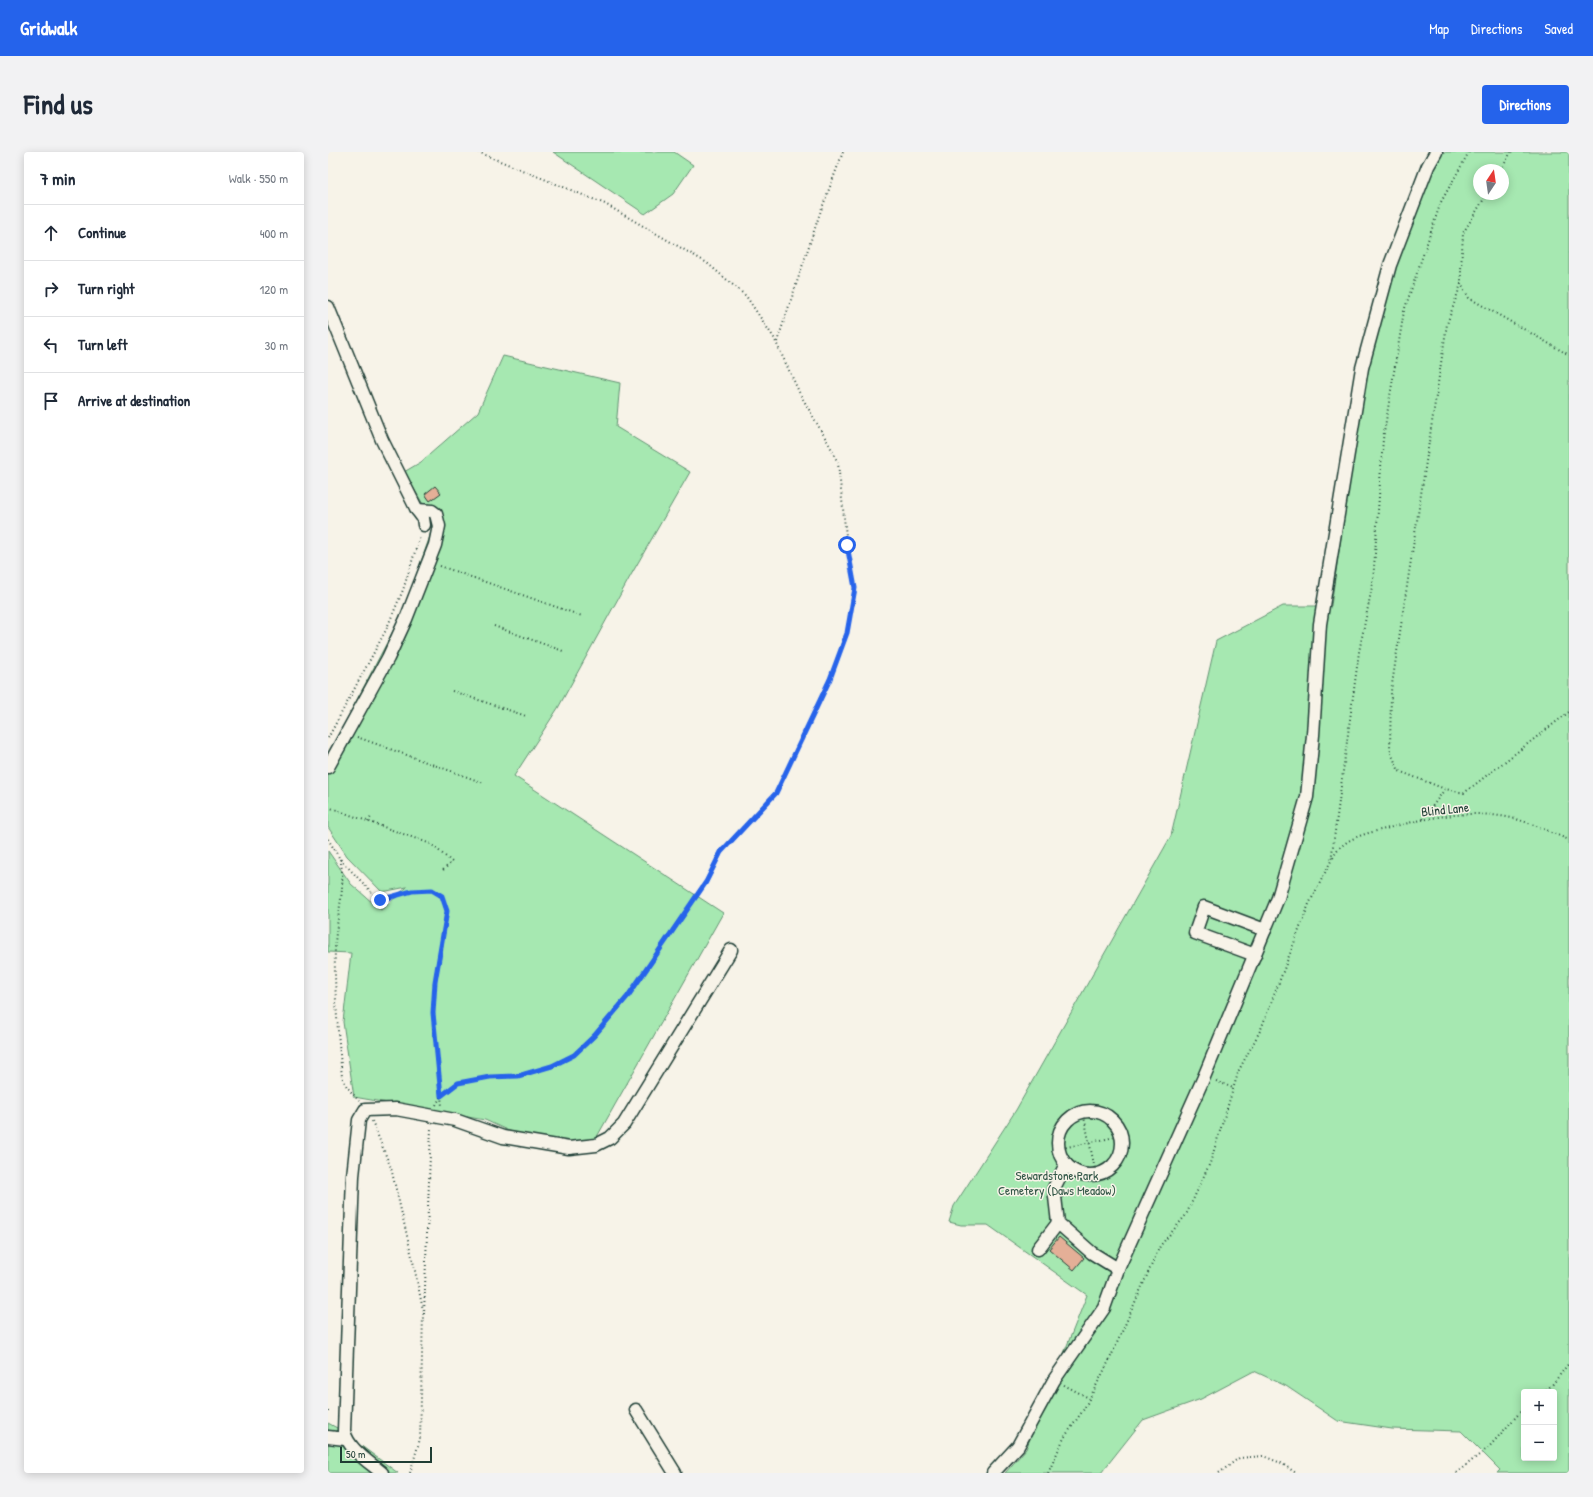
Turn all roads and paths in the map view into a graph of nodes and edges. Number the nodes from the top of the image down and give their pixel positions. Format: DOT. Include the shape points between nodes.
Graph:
graph roads {
  1 [pos="478,152"];
  2 [pos="843,152"];
  3 [pos="1436,152"];
  4 [pos="1511,152"];
  5 [pos="1504,164"];
  6 [pos="1483,200"];
  7 [pos="1461,284"];
  8 [pos="328,306"];
  9 [pos="776,343"];
  10 [pos="1569,355"];
  11 [pos="417,510"];
  12 [pos="424,525"];
  13 [pos="437,565"];
  14 [pos="582,616"];
  15 [pos="494,626"];
  16 [pos="563,651"];
  17 [pos="452,691"];
  18 [pos="1569,712"];
  19 [pos="526,716"];
  20 [pos="356,737"];
  21 [pos="328,738"];
  22 [pos="328,767"];
  23 [pos="484,782"];
  24 [pos="1446,789"];
  25 [pos="328,807"];
  26 [pos="371,816"];
  27 [pos="1423,819"];
  28 [pos="368,822"];
  29 [pos="328,839"];
  30 [pos="1569,840"];
  31 [pos="340,859"];
  32 [pos="1332,861"];
  33 [pos="443,870"];
  34 [pos="1265,930"];
  35 [pos="731,950"];
  36 [pos="1255,955"];
  37 [pos="1204,1077"];
  38 [pos="1233,1088"];
  39 [pos="441,1096"];
  40 [pos="360,1102"];
  41 [pos="1083,1112"];
  42 [pos="370,1116"];
  43 [pos="437,1116"];
  44 [pos="1120,1136"];
  45 [pos="1090,1142"];
  46 [pos="1058,1149"];
  47 [pos="1066,1164"];
  48 [pos="1096,1174"];
  49 [pos="1058,1223"];
  50 [pos="1038,1249"];
  51 [pos="1118,1269"];
  52 [pos="424,1314"];
  53 [pos="1569,1363"];
  54 [pos="1054,1380"];
  55 [pos="1546,1389"];
  56 [pos="1089,1398"];
  57 [pos="636,1410"];
  58 [pos="1521,1411"];
  59 [pos="328,1437"];
  60 [pos="345,1439"];
  61 [pos="382,1473"];
  62 [pos="410,1473"];
  63 [pos="675,1473"];
  64 [pos="993,1473"];
  65 [pos="1219,1473"];
  66 [pos="1296,1473"];
  67 [pos="1456,1473"];
  1 -- 9 [label="path" via="605,204 707,263 746,296"];
  2 -- 9 [label="path"];
  3 -- 34 [label="lane" via="1428,166 1390,265 1362,368 1320,624 1307,797 1278,898"];
  4 -- 5 [label="path"];
  6 -- 7 [label="path" via="1463,233"];
  7 -- 10 [label="path" via="1469,298"];
  7 -- 24 [label="path" via="1447,324 1391,691 1390,751 1399,771"];
  8 -- 11 [label="lane" via="382,440"];
  9 -- 39 [label="path" via="800,394 838,463 847,545 855,588 847,633 830,679 776,793 721,852 706,882 628,996 594,1036 574,1055 552,1066 518,1076 490,1077 458,1083"];
  11 -- 12 [label="lane" via="423,518"];
  11 -- 22 [label="lane" via="432,511 436,514 439,526 435,545 388,658"];
  12 -- 21 [label="path" via="403,590 386,630"];
  13 -- 14 [label="path"];
  15 -- 16 [label="path"];
  17 -- 19 [label="path"];
  18 -- 24 [label="path" via="1464,793"];
  20 -- 23 [label="path"];
  24 -- 27 [label="path"];
  25 -- 28 [label="path"];
  26 -- 28 [label="path"];
  27 -- 30 [label="path, Blind Lane" via="1470,814 1499,816 1528,822"];
  27 -- 32 [label="path, Blind Lane" via="1364,834 1336,851"];
  28 -- 33 [label="path" via="431,844 452,862"];
  29 -- 31 [label="path"];
  31 -- 39 [label="path" via="380,900 412,891 432,890 442,896 447,911 435,982 433,1013"];
  31 -- 40 [label="path" via="343,872 335,944 335,993 342,1077"];
  34 -- 36 [label="lane"];
  34 -- 36 [label="lane" via="1204,908 1195,933"];
  35 -- 43 [label="lane" via="624,1124 610,1138 596,1145 569,1148 503,1137"];
  36 -- 37 [label="lane"];
  37 -- 38 [label="path"];
  37 -- 51 [label="lane"];
  39 -- 43 [label="path"];
  39 -- 43 [label="path"];
  41 -- 44 [label="lane" via="1097,1112 1107,1116 1115,1123"];
  41 -- 45 [label="path"];
  41 -- 46 [label="lane" via="1075,1114 1060,1130"];
  42 -- 52 [label="path" via="391,1168"];
  43 -- 52 [label="path"];
  43 -- 60 [label="lane" via="396,1109 365,1110 359,1120 353,1176"];
  44 -- 45 [label="path"];
  44 -- 48 [label="lane" via="1122,1142 1116,1162"];
  45 -- 46 [label="path"];
  45 -- 48 [label="path"];
  46 -- 47 [label="lane"];
  47 -- 48 [label="lane" via="1079,1173"];
  47 -- 49 [label="lane" via="1054,1188"];
  49 -- 50 [label="lane"];
  49 -- 51 [label="lane" via="1092,1253"];
  51 -- 54 [label="lane" via="1104,1308"];
  52 -- 62 [label="path" via="420,1439"];
  53 -- 55 [label="path"];
  54 -- 56 [label="path"];
  54 -- 64 [label="lane" via="1018,1446"];
  57 -- 63 [label="lane"];
  58 -- 67 [label="path" via="1488,1448"];
  59 -- 60 [label="lane"];
  60 -- 61 [label="lane"];
  65 -- 66 [label="path" via="1240,1458 1263,1456 1281,1463"];
}
